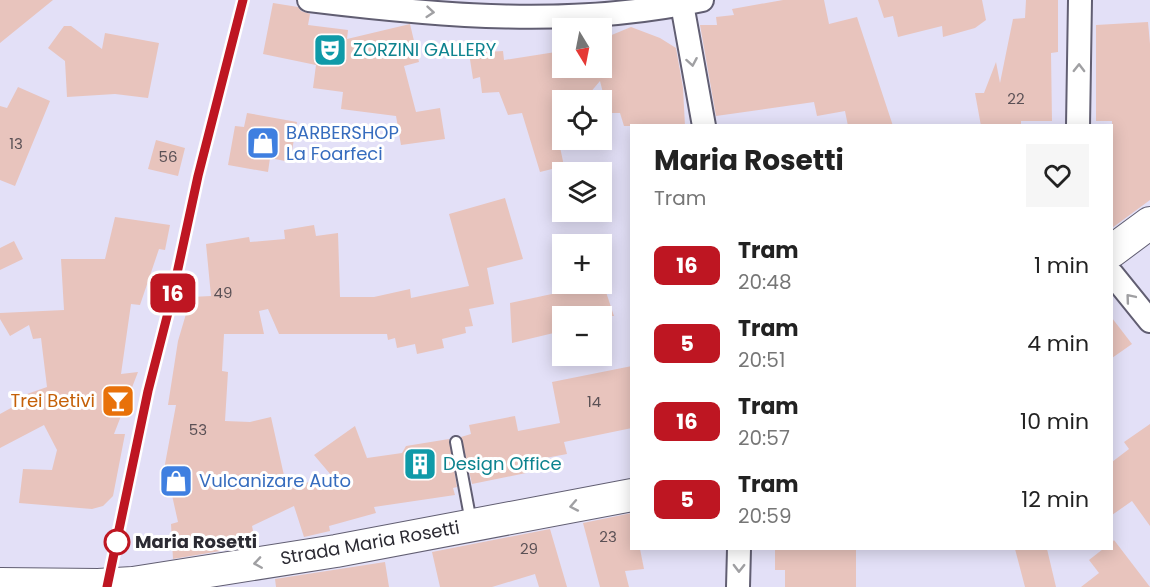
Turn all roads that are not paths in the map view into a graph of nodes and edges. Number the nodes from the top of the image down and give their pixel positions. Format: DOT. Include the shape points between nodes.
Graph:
graph roads {
  1 [pos="1080,0"];
  2 [pos="322,1"];
  3 [pos="692,2"];
  4 [pos="704,124"];
  5 [pos="1078,124"];
  6 [pos="1150,223"];
  7 [pos="1113,249"];
  8 [pos="1113,275"];
  9 [pos="1150,321"];
  10 [pos="456,442"];
  11 [pos="630,495"];
  12 [pos="471,525"];
  13 [pos="739,550"];
  14 [pos="20,585"];
  15 [pos="114,586"];
  16 [pos="738,587"];
  5 -- 1 [label="street, one-way"];
  2 -- 3 [label="street, one-way" via="518,18"];
  3 -- 4 [label="street, one-way"];
  6 -- 7 [label="street"];
  9 -- 8 [label="street, one-way"];
  10 -- 12 [label="lane"];
  11 -- 12 [label="street, Strada Maria Rosetti, one-way"];
  12 -- 15 [label="street, Strada Maria Rosetti, one-way"];
  13 -- 16 [label="street, one-way"];
  14 -- 15 [label="street, Strada Maria Rosetti"];
}
